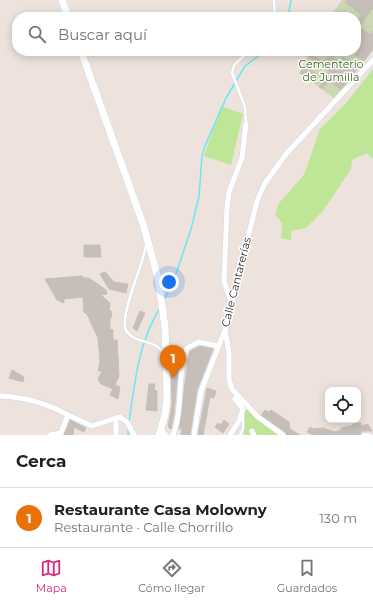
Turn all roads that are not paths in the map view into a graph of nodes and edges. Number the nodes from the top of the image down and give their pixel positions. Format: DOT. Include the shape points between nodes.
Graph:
graph roads {
  1 [pos="62,0"];
  2 [pos="274,0"];
  3 [pos="66,12"];
  4 [pos="275,12"];
  5 [pos="83,56"];
  6 [pos="243,56"];
  7 [pos="373,60"];
  8 [pos="246,124"];
  9 [pos="146,235"];
  10 [pos="232,302"];
  11 [pos="225,330"];
  12 [pos="218,346"];
  13 [pos="166,360"];
  14 [pos="0,396"];
  15 [pos="238,397"];
  16 [pos="243,409"];
  17 [pos="68,415"];
  18 [pos="116,418"];
  19 [pos="162,433"];
  20 [pos="363,434"];
  21 [pos="50,435"];
  22 [pos="116,435"];
  23 [pos="134,435"];
  24 [pos="173,435"];
  25 [pos="194,435"];
  26 [pos="230,435"];
  27 [pos="240,435"];
  28 [pos="284,435"];
  29 [pos="370,435"];
  1 -- 3 [label="main road"];
  2 -- 4 [label="lane"];
  5 -- 9 [label="main road"];
  6 -- 8 [label="lane" via="234,64 232,73 246,113"];
  7 -- 10 [label="street, Calle Cantarerías" via="299,139 266,183 255,205"];
  8 -- 10 [label="street" via="242,158 229,192 227,208 224,281"];
  9 -- 13 [label="main road" via="158,278"];
  9 -- 13 [label="lane" via="144,258 124,319 127,332 151,343 162,351"];
  10 -- 11 [label="street, Calle Cantarerías"];
  11 -- 12 [label="street, Calle Cantarerías"];
  11 -- 15 [label="street" via="229,352 229,379"];
  12 -- 24 [label="street" via="199,342 187,348"];
  12 -- 25 [label="street, Calle Cantarerías" via="201,392"];
  13 -- 19 [label="main road" via="167,404"];
  14 -- 17 [label="street" via="35,400"];
  15 -- 16 [label="street" via="235,399"];
  15 -- 28 [label="street" via="258,417"];
  16 -- 26 [label="street"];
  16 -- 27 [label="lane" via="243,429"];
  17 -- 18 [label="street" via="92,426"];
  17 -- 21 [label="street" via="61,433"];
  18 -- 22 [label="street"];
  18 -- 23 [label="street" via="123,418 130,425"];
  20 -- 29 [label="lane"];
}
